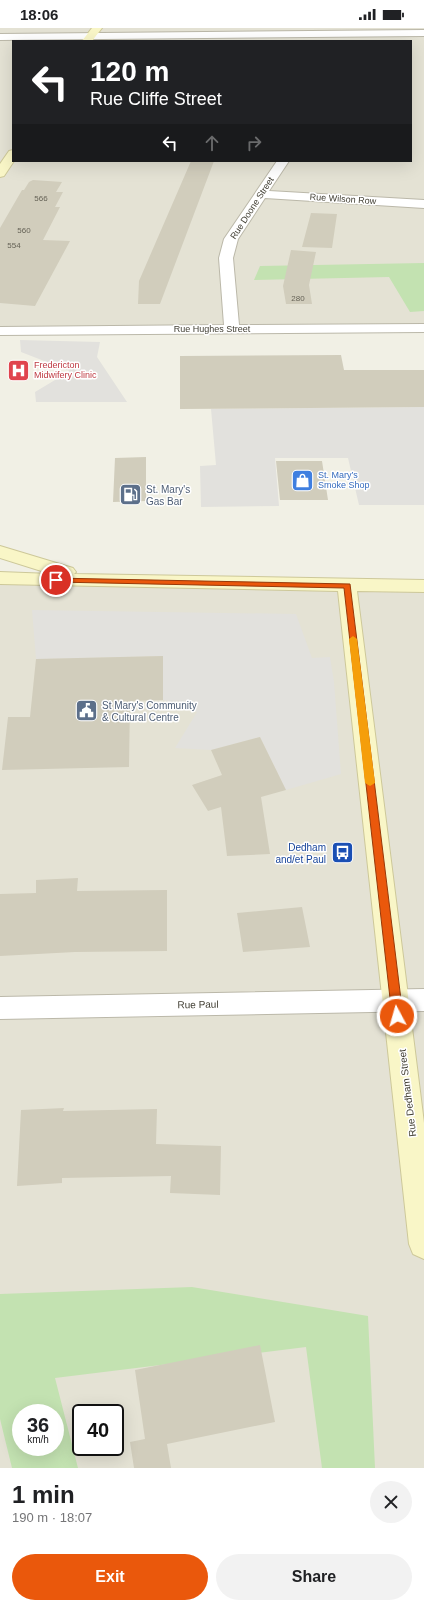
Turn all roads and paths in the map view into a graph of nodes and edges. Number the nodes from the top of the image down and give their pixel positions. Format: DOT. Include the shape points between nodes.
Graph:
graph roads {
  1 [pos="424,33"];
  2 [pos="92,35"];
  3 [pos="0,37"];
  4 [pos="297,38"];
  5 [pos="12,155"];
  6 [pos="282,162"];
  7 [pos="0,173"];
  8 [pos="261,194"];
  9 [pos="424,204"];
  10 [pos="424,328"];
  11 [pos="232,329"];
  12 [pos="0,331"];
  13 [pos="0,552"];
  14 [pos="0,578"];
  15 [pos="98,581"];
  16 [pos="347,586"];
  17 [pos="424,586"];
  18 [pos="396,1000"];
  19 [pos="424,1000"];
  20 [pos="0,1008"];
  21 [pos="424,1244"];
  1 -- 4 [label="street"];
  2 -- 3 [label="street"];
  2 -- 4 [label="street"];
  5 -- 7 [label="street"];
  6 -- 8 [label="street, Rue Doone Street"];
  8 -- 9 [label="street, Rue Wilson Row"];
  8 -- 11 [label="street, Rue Doone Street" via="231,239 226,258"];
  10 -- 11 [label="street, Rue Hughes Street"];
  11 -- 12 [label="street, Rue Hughes Street"];
  13 -- 15 [label="street"];
  14 -- 15 [label="street"];
  15 -- 16 [label="street"];
  16 -- 17 [label="street"];
  16 -- 18 [label="street, Rue Dedham Street"];
  18 -- 19 [label="street, Rue Paul"];
  18 -- 20 [label="street, Rue Paul"];
  18 -- 21 [label="street, Rue Dedham Street"];
}
